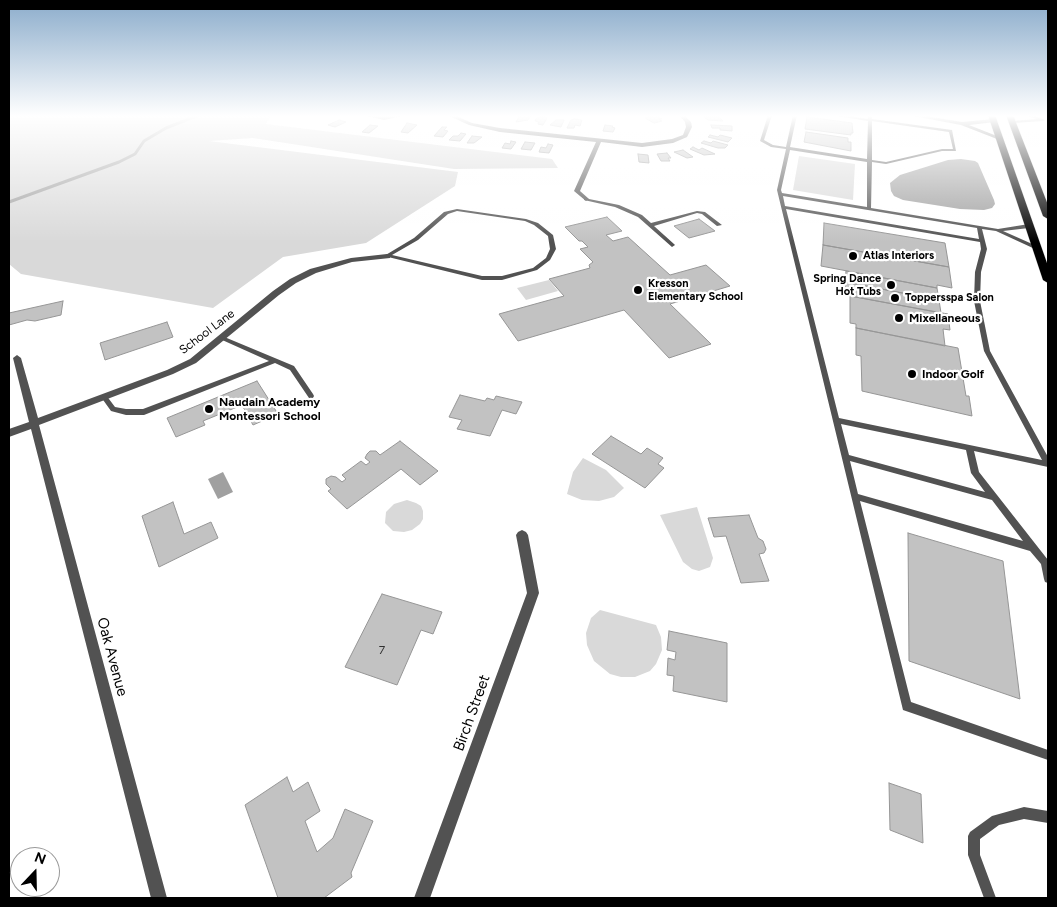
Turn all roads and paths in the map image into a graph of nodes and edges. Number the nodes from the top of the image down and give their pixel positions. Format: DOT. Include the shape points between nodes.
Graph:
graph roads {
  1 [pos="592,157"];
  2 [pos="786,157"];
  3 [pos="850,157"];
  4 [pos="910,157"];
  5 [pos="1006,157"];
  6 [pos="1025,157"];
  7 [pos="870,160"];
  8 [pos="780,194"];
  9 [pos="586,199"];
  10 [pos="783,207"];
  11 [pos="869,209"];
  12 [pos="1048,216"];
  13 [pos="651,225"];
  14 [pos="720,226"];
  15 [pos="1029,226"];
  16 [pos="979,227"];
  17 [pos="996,230"];
  18 [pos="982,241"];
  19 [pos="672,246"];
  20 [pos="1037,248"];
  21 [pos="386,256"];
  22 [pos="1048,280"];
  23 [pos="222,338"];
  24 [pos="16,358"];
  25 [pos="274,361"];
  26 [pos="312,396"];
  27 [pos="104,397"];
  28 [pos="836,420"];
  29 [pos="34,424"];
  30 [pos="9,434"];
  31 [pos="969,448"];
  32 [pos="845,457"];
  33 [pos="1048,464"];
  34 [pos="855,496"];
  35 [pos="995,498"];
  36 [pos="522,535"];
  37 [pos="1034,548"];
  38 [pos="1048,579"];
  39 [pos="1048,755"];
  40 [pos="1048,817"];
  41 [pos="158,898"];
  42 [pos="422,898"];
  43 [pos="990,898"];
  1 -- 9 [label="street" via="578,191"];
  2 -- 8 [label="lane" via="778,190"];
  3 -- 7 [label="lane"];
  4 -- 7 [label="lane" via="886,163"];
  5 -- 15 [label="highway"];
  6 -- 12 [label="highway"];
  7 -- 11 [label="lane"];
  8 -- 10 [label="lane"];
  8 -- 11 [label="lane"];
  9 -- 13 [label="lane" via="630,210"];
  10 -- 18 [label="lane"];
  10 -- 28 [label="lane"];
  11 -- 16 [label="lane"];
  13 -- 14 [label="lane" via="697,212"];
  13 -- 19 [label="lane"];
  15 -- 17 [label="lane"];
  15 -- 20 [label="highway"];
  16 -- 17 [label="lane"];
  16 -- 18 [label="lane"];
  17 -- 20 [label="lane"];
  18 -- 33 [label="lane" via="984,249 978,272 977,301 987,351"];
  20 -- 22 [label="highway"];
  21 -- 21 [label="lane" via="482,278 502,278 527,273 541,266 548,259 553,244 544,229 526,220 456,210 446,213 416,239"];
  21 -- 23 [label="street, School Lane" via="336,263 299,277"];
  23 -- 25 [label="lane"];
  23 -- 27 [label="street, School Lane" via="193,361"];
  24 -- 29 [label="street, Oak Avenue"];
  25 -- 26 [label="lane" via="292,368"];
  25 -- 27 [label="lane" via="144,412 113,409"];
  27 -- 29 [label="street, School Lane"];
  28 -- 31 [label="lane"];
  28 -- 32 [label="lane"];
  29 -- 30 [label="street, School Lane"];
  29 -- 41 [label="street, Oak Avenue"];
  31 -- 33 [label="lane"];
  31 -- 35 [label="lane" via="975,473"];
  32 -- 34 [label="lane"];
  32 -- 35 [label="lane"];
  34 -- 37 [label="lane"];
  34 -- 39 [label="lane" via="907,706"];
  35 -- 37 [label="lane"];
  36 -- 42 [label="street, Birch Street" via="533,592"];
  37 -- 38 [label="lane" via="1045,563"];
  40 -- 43 [label="lane" via="1024,813 1014,815 996,820 974,836 974,854"];
}
